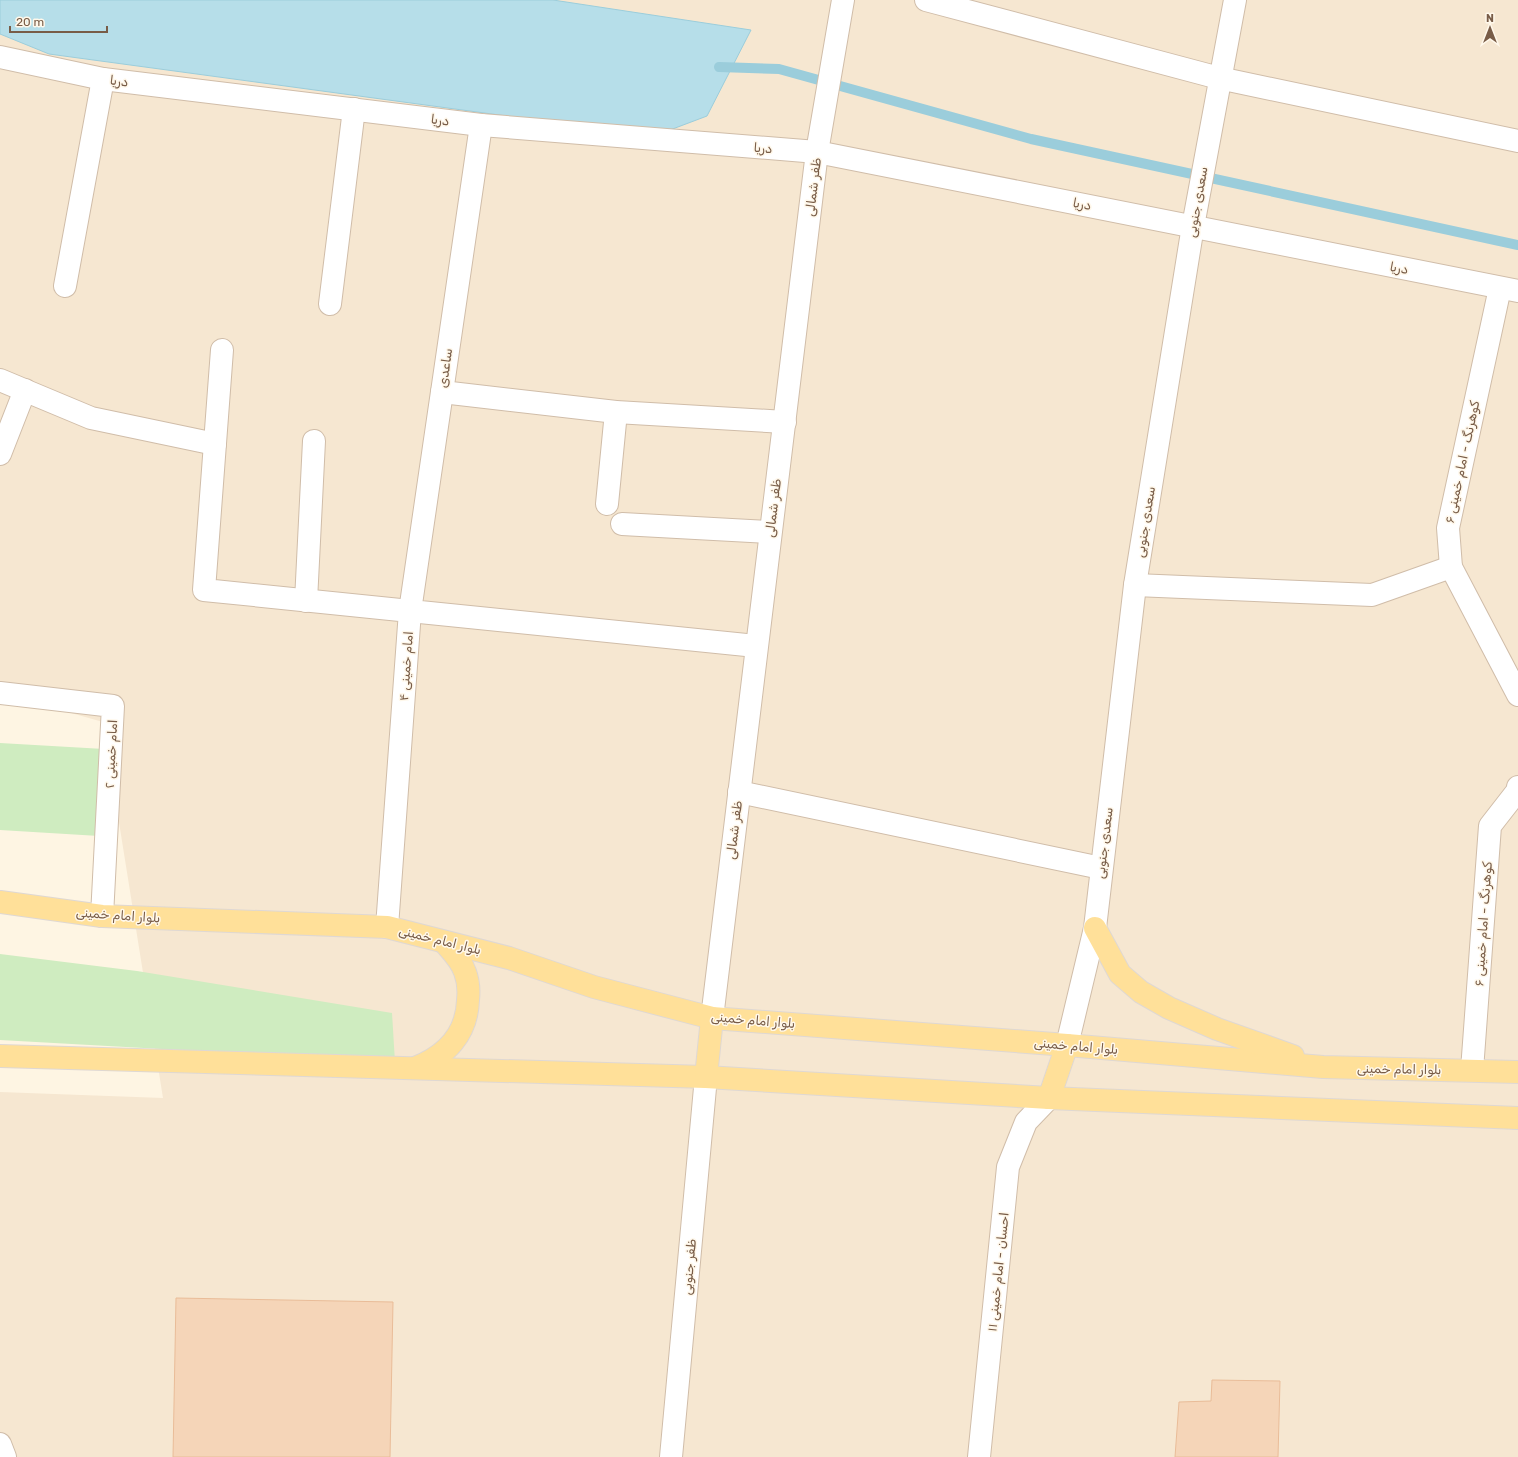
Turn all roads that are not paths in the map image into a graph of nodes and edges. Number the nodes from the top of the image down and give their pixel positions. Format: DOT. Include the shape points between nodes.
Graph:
graph roads {
  1 [pos="843,0"];
  2 [pos="926,0"];
  3 [pos="1235,0"];
  4 [pos="0,57"];
  5 [pos="1219,78"];
  6 [pos="103,79"];
  7 [pos="354,109"];
  8 [pos="482,126"];
  9 [pos="1518,141"];
  10 [pos="817,152"];
  11 [pos="1193,226"];
  12 [pos="64,286"];
  13 [pos="1509,289"];
  14 [pos="330,304"];
  15 [pos="222,350"];
  16 [pos="0,380"];
  17 [pos="25,390"];
  18 [pos="442,392"];
  19 [pos="616,412"];
  20 [pos="784,422"];
  21 [pos="314,441"];
  22 [pos="215,444"];
  23 [pos="0,454"];
  24 [pos="607,504"];
  25 [pos="622,524"];
  26 [pos="770,532"];
  27 [pos="1452,568"];
  28 [pos="1135,585"];
  29 [pos="306,601"];
  30 [pos="410,611"];
  31 [pos="756,646"];
  32 [pos="0,693"];
  33 [pos="1518,695"];
  34 [pos="1518,787"];
  35 [pos="739,792"];
  36 [pos="1101,868"];
  37 [pos="0,902"];
  38 [pos="102,916"];
  39 [pos="387,927"];
  40 [pos="1095,928"];
  41 [pos="444,942"];
  42 [pos="712,1018"];
  43 [pos="1067,1045"];
  44 [pos="0,1056"];
  45 [pos="1323,1067"];
  46 [pos="414,1069"];
  47 [pos="1472,1070"];
  48 [pos="1518,1072"];
  49 [pos="706,1077"];
  50 [pos="1049,1098"];
  51 [pos="1518,1118"];
  52 [pos="0,1444"];
  53 [pos="5,1457"];
  54 [pos="671,1457"];
  55 [pos="978,1457"];
  1 -- 10 [label="street, ظفر شمالی"];
  2 -- 5 [label="street"];
  3 -- 5 [label="street, سعدی جنوبی"];
  4 -- 6 [label="street, دریا"];
  5 -- 9 [label="street"];
  5 -- 11 [label="street, سعدی جنوبی"];
  6 -- 7 [label="street, دریا"];
  6 -- 12 [label="street"];
  7 -- 8 [label="street, دریا"];
  7 -- 14 [label="street"];
  8 -- 10 [label="street, دریا"];
  8 -- 18 [label="street, ساعدی"];
  10 -- 11 [label="street, دریا"];
  10 -- 20 [label="street, ظفر شمالی"];
  11 -- 13 [label="street, دریا"];
  11 -- 28 [label="street, سعدی جنوبی"];
  13 -- 27 [label="street, کوهرنگ - امام خمینی ۶" via="1448,528"];
  15 -- 22 [label="street"];
  16 -- 17 [label="street"];
  17 -- 22 [label="street" via="91,418"];
  17 -- 23 [label="street"];
  18 -- 19 [label="street"];
  18 -- 30 [label="street, ساعدی"];
  19 -- 20 [label="street"];
  19 -- 24 [label="street"];
  20 -- 26 [label="street, ظفر شمالی"];
  21 -- 29 [label="street"];
  22 -- 29 [label="street" via="204,590"];
  25 -- 26 [label="street"];
  26 -- 31 [label="street, ظفر شمالی"];
  27 -- 28 [label="street" via="1372,595"];
  27 -- 33 [label="street, کوهرنگ - امام خمینی ۶"];
  28 -- 36 [label="street, سعدی جنوبی"];
  29 -- 30 [label="street"];
  30 -- 31 [label="street"];
  30 -- 39 [label="street, امام خمینی ۴"];
  31 -- 35 [label="street, ظفر شمالی"];
  32 -- 38 [label="street, امام خمینی ۲" via="113,706"];
  34 -- 47 [label="street, کوهرنگ - امام خمینی ۶" via="1490,826"];
  35 -- 36 [label="street"];
  35 -- 42 [label="street, ظفر شمالی"];
  36 -- 40 [label="street, سعدی جنوبی"];
  37 -- 38 [label="main road, بلوار امام خمینی"];
  38 -- 39 [label="main road, بلوار امام خمینی"];
  39 -- 41 [label="main road, بلوار امام خمینی"];
  40 -- 43 [label="street, سعدی جنوبی"];
  40 -- 45 [label="main road" via="1120,974 1141,992 1169,1008 1218,1029"];
  41 -- 42 [label="main road, بلوار امام خمینی" via="509,958 594,987"];
  41 -- 46 [label="main road" via="457,956 465,973 469,991 468,1010 463,1026 444,1053"];
  42 -- 43 [label="main road, بلوار امام خمینی"];
  42 -- 49 [label="main road"];
  43 -- 45 [label="main road, بلوار امام خمینی"];
  43 -- 50 [label="main road"];
  44 -- 46 [label="main road"];
  45 -- 47 [label="main road, بلوار امام خمینی"];
  46 -- 49 [label="main road"];
  47 -- 48 [label="main road, بلوار امام خمینی"];
  49 -- 50 [label="main road"];
  49 -- 54 [label="street, ظفر جنوبی"];
  50 -- 51 [label="main road"];
  50 -- 55 [label="street, احسان - امام خمینی ۱۱" via="1026,1122 1008,1167"];
  52 -- 53 [label="street"];
}
